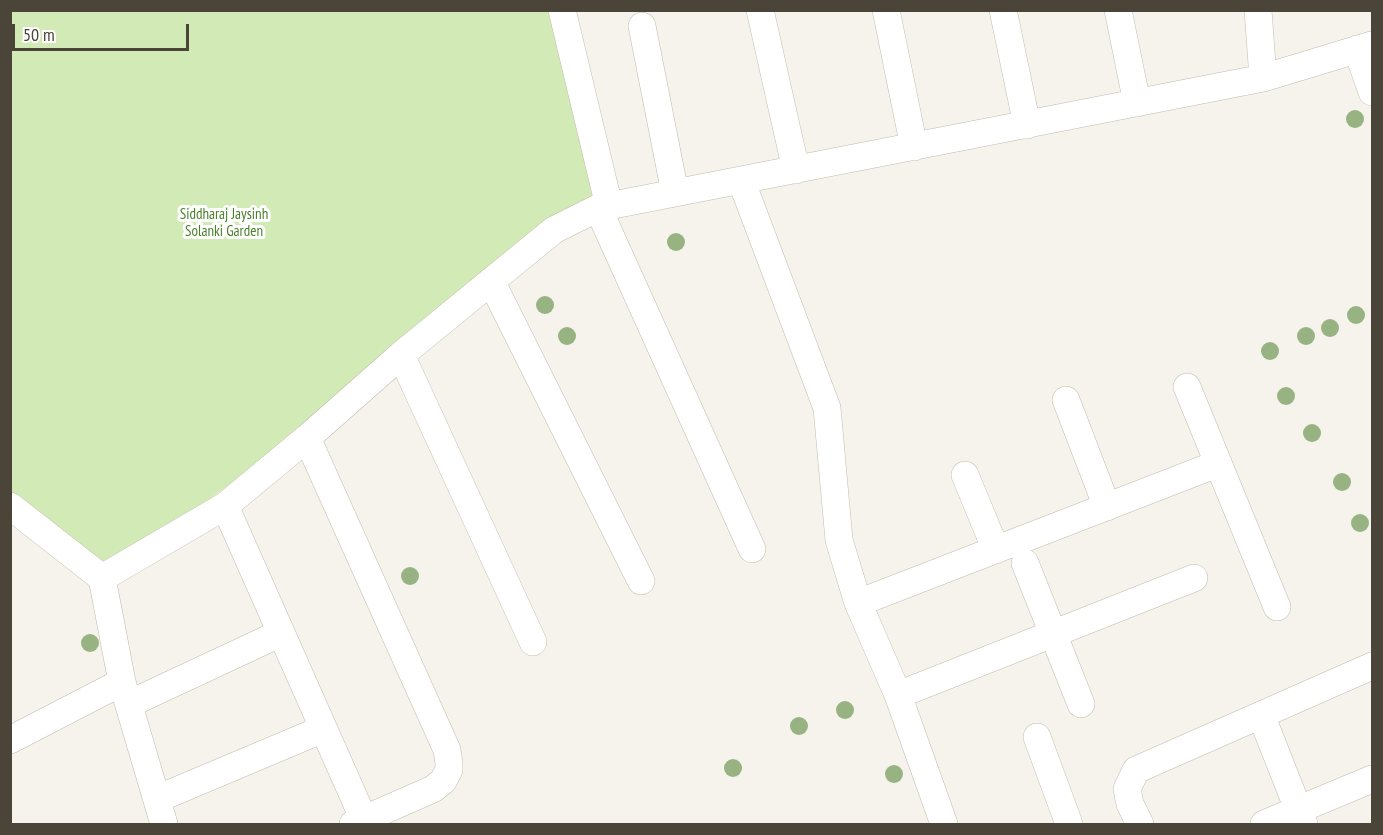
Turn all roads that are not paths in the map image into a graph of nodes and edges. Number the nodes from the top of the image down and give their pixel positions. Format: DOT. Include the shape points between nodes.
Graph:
graph roads {
  1 [pos="562,10"];
  2 [pos="760,10"];
  3 [pos="886,10"];
  4 [pos="1003,10"];
  5 [pos="1118,10"];
  6 [pos="1258,10"];
  7 [pos="642,26"];
  8 [pos="1365,47"];
  9 [pos="1263,78"];
  10 [pos="1372,92"];
  11 [pos="1137,103"];
  12 [pos="1027,125"];
  13 [pos="914,147"];
  14 [pos="796,170"];
  15 [pos="741,180"];
  16 [pos="675,193"];
  17 [pos="603,207"];
  18 [pos="491,281"];
  19 [pos="401,355"];
  20 [pos="1187,387"];
  21 [pos="1066,400"];
  22 [pos="307,438"];
  23 [pos="1217,464"];
  24 [pos="965,475"];
  25 [pos="225,506"];
  26 [pos="1107,507"];
  27 [pos="14,514"];
  28 [pos="752,549"];
  29 [pos="996,550"];
  30 [pos="1025,563"];
  31 [pos="102,578"];
  32 [pos="1194,578"];
  33 [pos="640,581"];
  34 [pos="858,603"];
  35 [pos="1277,607"];
  36 [pos="281,633"];
  37 [pos="1052,633"];
  38 [pos="533,642"];
  39 [pos="1372,666"];
  40 [pos="125,693"];
  41 [pos="898,695"];
  42 [pos="1081,704"];
  43 [pos="1261,715"];
  44 [pos="323,729"];
  45 [pos="1037,737"];
  46 [pos="10,740"];
  47 [pos="1372,779"];
  48 [pos="161,812"];
  49 [pos="1301,817"];
  50 [pos="358,822"];
  51 [pos="944,825"];
  52 [pos="1069,825"];
  53 [pos="1140,825"];
  54 [pos="1264,825"];
  1 -- 17 [label="street"];
  2 -- 14 [label="street"];
  3 -- 13 [label="street"];
  4 -- 12 [label="street"];
  5 -- 11 [label="street"];
  6 -- 9 [label="street"];
  7 -- 16 [label="street"];
  8 -- 9 [label="street"];
  8 -- 10 [label="street"];
  9 -- 11 [label="street"];
  11 -- 12 [label="street"];
  12 -- 13 [label="street"];
  13 -- 14 [label="street"];
  14 -- 15 [label="street"];
  15 -- 16 [label="street"];
  15 -- 34 [label="street" via="827,408 839,540"];
  16 -- 17 [label="street"];
  17 -- 18 [label="street" via="554,230"];
  17 -- 28 [label="street"];
  18 -- 19 [label="street"];
  18 -- 33 [label="street"];
  19 -- 22 [label="street"];
  19 -- 38 [label="street"];
  20 -- 23 [label="street"];
  21 -- 26 [label="street"];
  22 -- 25 [label="street"];
  22 -- 50 [label="street" via="447,750 449,763 443,781 433,789"];
  23 -- 26 [label="street"];
  23 -- 35 [label="street"];
  24 -- 29 [label="street"];
  25 -- 31 [label="street"];
  25 -- 36 [label="street"];
  26 -- 29 [label="street"];
  27 -- 31 [label="street"];
  29 -- 34 [label="street"];
  30 -- 37 [label="street"];
  31 -- 40 [label="street"];
  32 -- 37 [label="street"];
  34 -- 41 [label="street"];
  36 -- 40 [label="street"];
  36 -- 44 [label="street"];
  37 -- 41 [label="street"];
  37 -- 42 [label="street"];
  39 -- 43 [label="street"];
  40 -- 46 [label="street"];
  40 -- 48 [label="street"];
  41 -- 51 [label="street"];
  43 -- 49 [label="street"];
  43 -- 53 [label="street" via="1136,770 1127,789"];
  44 -- 48 [label="street"];
  44 -- 50 [label="street"];
  45 -- 52 [label="street"];
  47 -- 49 [label="street"];
  49 -- 54 [label="street"];
}
